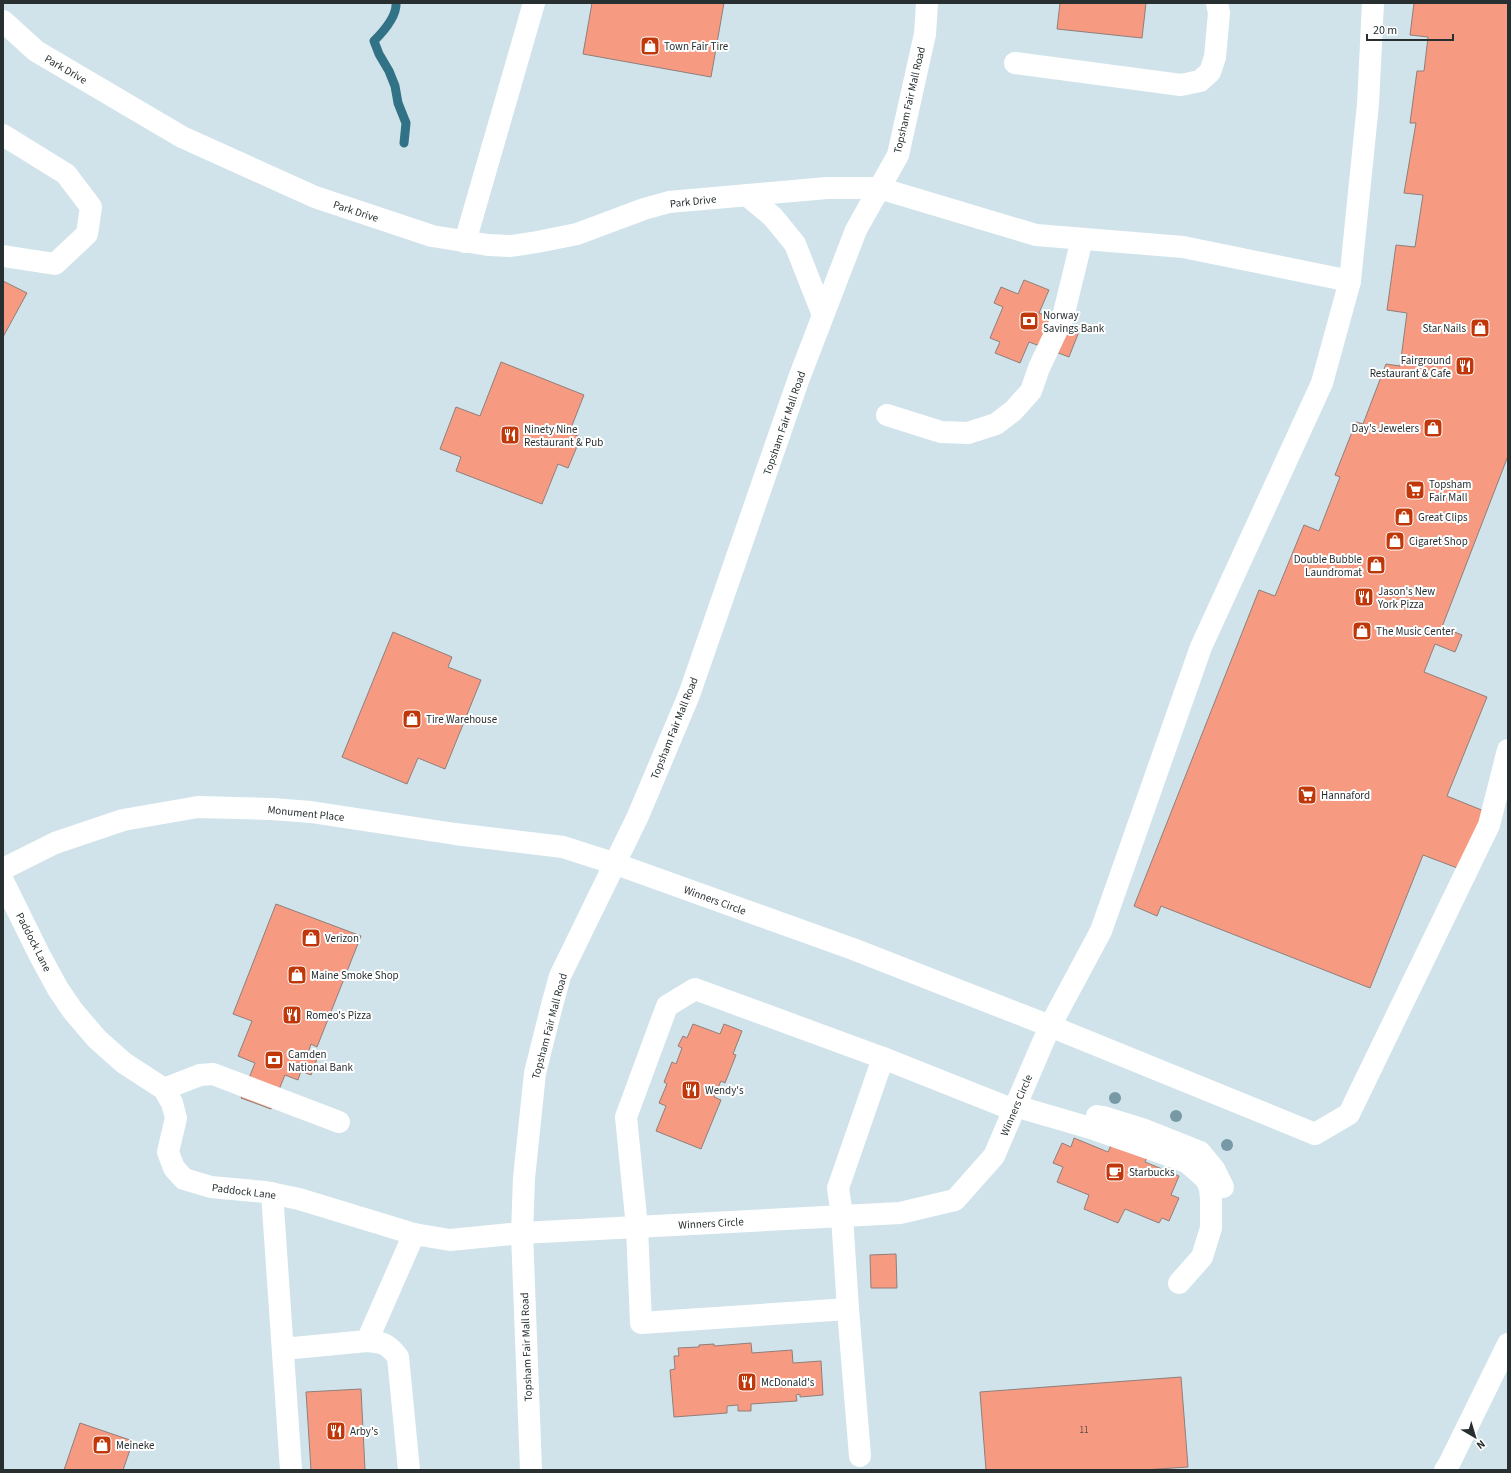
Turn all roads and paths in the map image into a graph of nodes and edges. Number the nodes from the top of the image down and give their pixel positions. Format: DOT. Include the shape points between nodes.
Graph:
graph roads {
  1 [pos="534,3"];
  2 [pos="927,3"];
  3 [pos="1217,3"];
  4 [pos="1373,3"];
  5 [pos="3,21"];
  6 [pos="1015,63"];
  7 [pos="3,134"];
  8 [pos="879,188"];
  9 [pos="748,196"];
  10 [pos="1082,239"];
  11 [pos="465,242"];
  12 [pos="3,256"];
  13 [pos="1350,281"];
  14 [pos="823,315"];
  15 [pos="887,415"];
  16 [pos="1508,750"];
  17 [pos="616,864"];
  18 [pos="3,869"];
  19 [pos="3,881"];
  20 [pos="1050,1026"];
  21 [pos="883,1058"];
  22 [pos="164,1089"];
  23 [pos="1014,1108"];
  24 [pos="339,1122"];
  25 [pos="272,1193"];
  26 [pos="842,1216"];
  27 [pos="637,1227"];
  28 [pos="522,1233"];
  29 [pos="414,1234"];
  30 [pos="1179,1283"];
  31 [pos="848,1309"];
  32 [pos="367,1341"];
  33 [pos="1508,1344"];
  34 [pos="283,1349"];
  35 [pos="860,1456"];
  36 [pos="1447,1468"];
  37 [pos="291,1470"];
  38 [pos="409,1470"];
  39 [pos="531,1470"];
  1 -- 11 [label="main road"];
  2 -- 8 [label="main road, Topsham Fair Mall Road" via="925,34 898,155"];
  3 -- 6 [label="main road" via="1219,13 1215,57 1210,72 1200,81 1181,85"];
  4 -- 13 [label="main road" via="1368,104"];
  5 -- 11 [label="main road, Park Drive" via="36,51 182,137 315,197 432,236"];
  7 -- 12 [label="main road" via="66,174 91,207 87,234 55,264"];
  8 -- 9 [label="main road, Park Drive" via="827,188"];
  8 -- 10 [label="main road, Park Drive" via="1036,235"];
  8 -- 14 [label="main road, Topsham Fair Mall Road" via="856,230"];
  9 -- 11 [label="main road, Park Drive" via="669,202 577,234 537,242 511,246"];
  9 -- 14 [label="main road" via="772,217 795,244"];
  10 -- 13 [label="main road, Park Drive" via="1183,247"];
  10 -- 15 [label="main road" via="1063,317 1031,391 1013,411 996,424 968,433 941,432"];
  13 -- 20 [label="main road" via="1322,383 1201,647 1101,931"];
  14 -- 17 [label="main road, Topsham Fair Mall Road" via="690,695"];
  16 -- 20 [label="main road" via="1489,825 1349,1114 1315,1134"];
  17 -- 18 [label="main road, Monument Place" via="563,847 311,812 198,807 123,820 55,842"];
  17 -- 20 [label="main road, Winners Circle" via="853,949"];
  17 -- 28 [label="main road, Topsham Fair Mall Road" via="560,976 551,1009 535,1073 524,1178"];
  19 -- 22 [label="main road, Paddock Lane" via="47,969 73,1011 97,1039 124,1063"];
  20 -- 23 [label="main road, Winners Circle"];
  21 -- 23 [label="main road"];
  21 -- 26 [label="main road" via="838,1188"];
  21 -- 27 [label="main road" via="695,989 667,1006 626,1117"];
  22 -- 24 [label="main road" via="200,1075 213,1074"];
  22 -- 25 [label="main road, Paddock Lane" via="172,1103 176,1118 168,1152 174,1168 184,1179 211,1187"];
  23 -- 26 [label="main road, Winners Circle" via="994,1156 955,1200 900,1213"];
  23 -- 30 [label="main road" via="1066,1121 1174,1157 1188,1163 1206,1179 1212,1199 1211,1228 1202,1257"];
  25 -- 29 [label="main road, Paddock Lane"];
  25 -- 34 [label="main road"];
  26 -- 27 [label="main road, Winners Circle"];
  26 -- 31 [label="main road"];
  27 -- 28 [label="main road, Winners Circle"];
  27 -- 31 [label="main road" via="641,1322"];
  28 -- 29 [label="main road, Paddock Lane" via="450,1240"];
  28 -- 39 [label="main road, Topsham Fair Mall Road"];
  29 -- 32 [label="main road"];
  31 -- 35 [label="main road"];
  32 -- 34 [label="main road"];
  32 -- 38 [label="main road" via="380,1342 391,1347 398,1356"];
  33 -- 36 [label="main road"];
  34 -- 37 [label="main road"];
}
